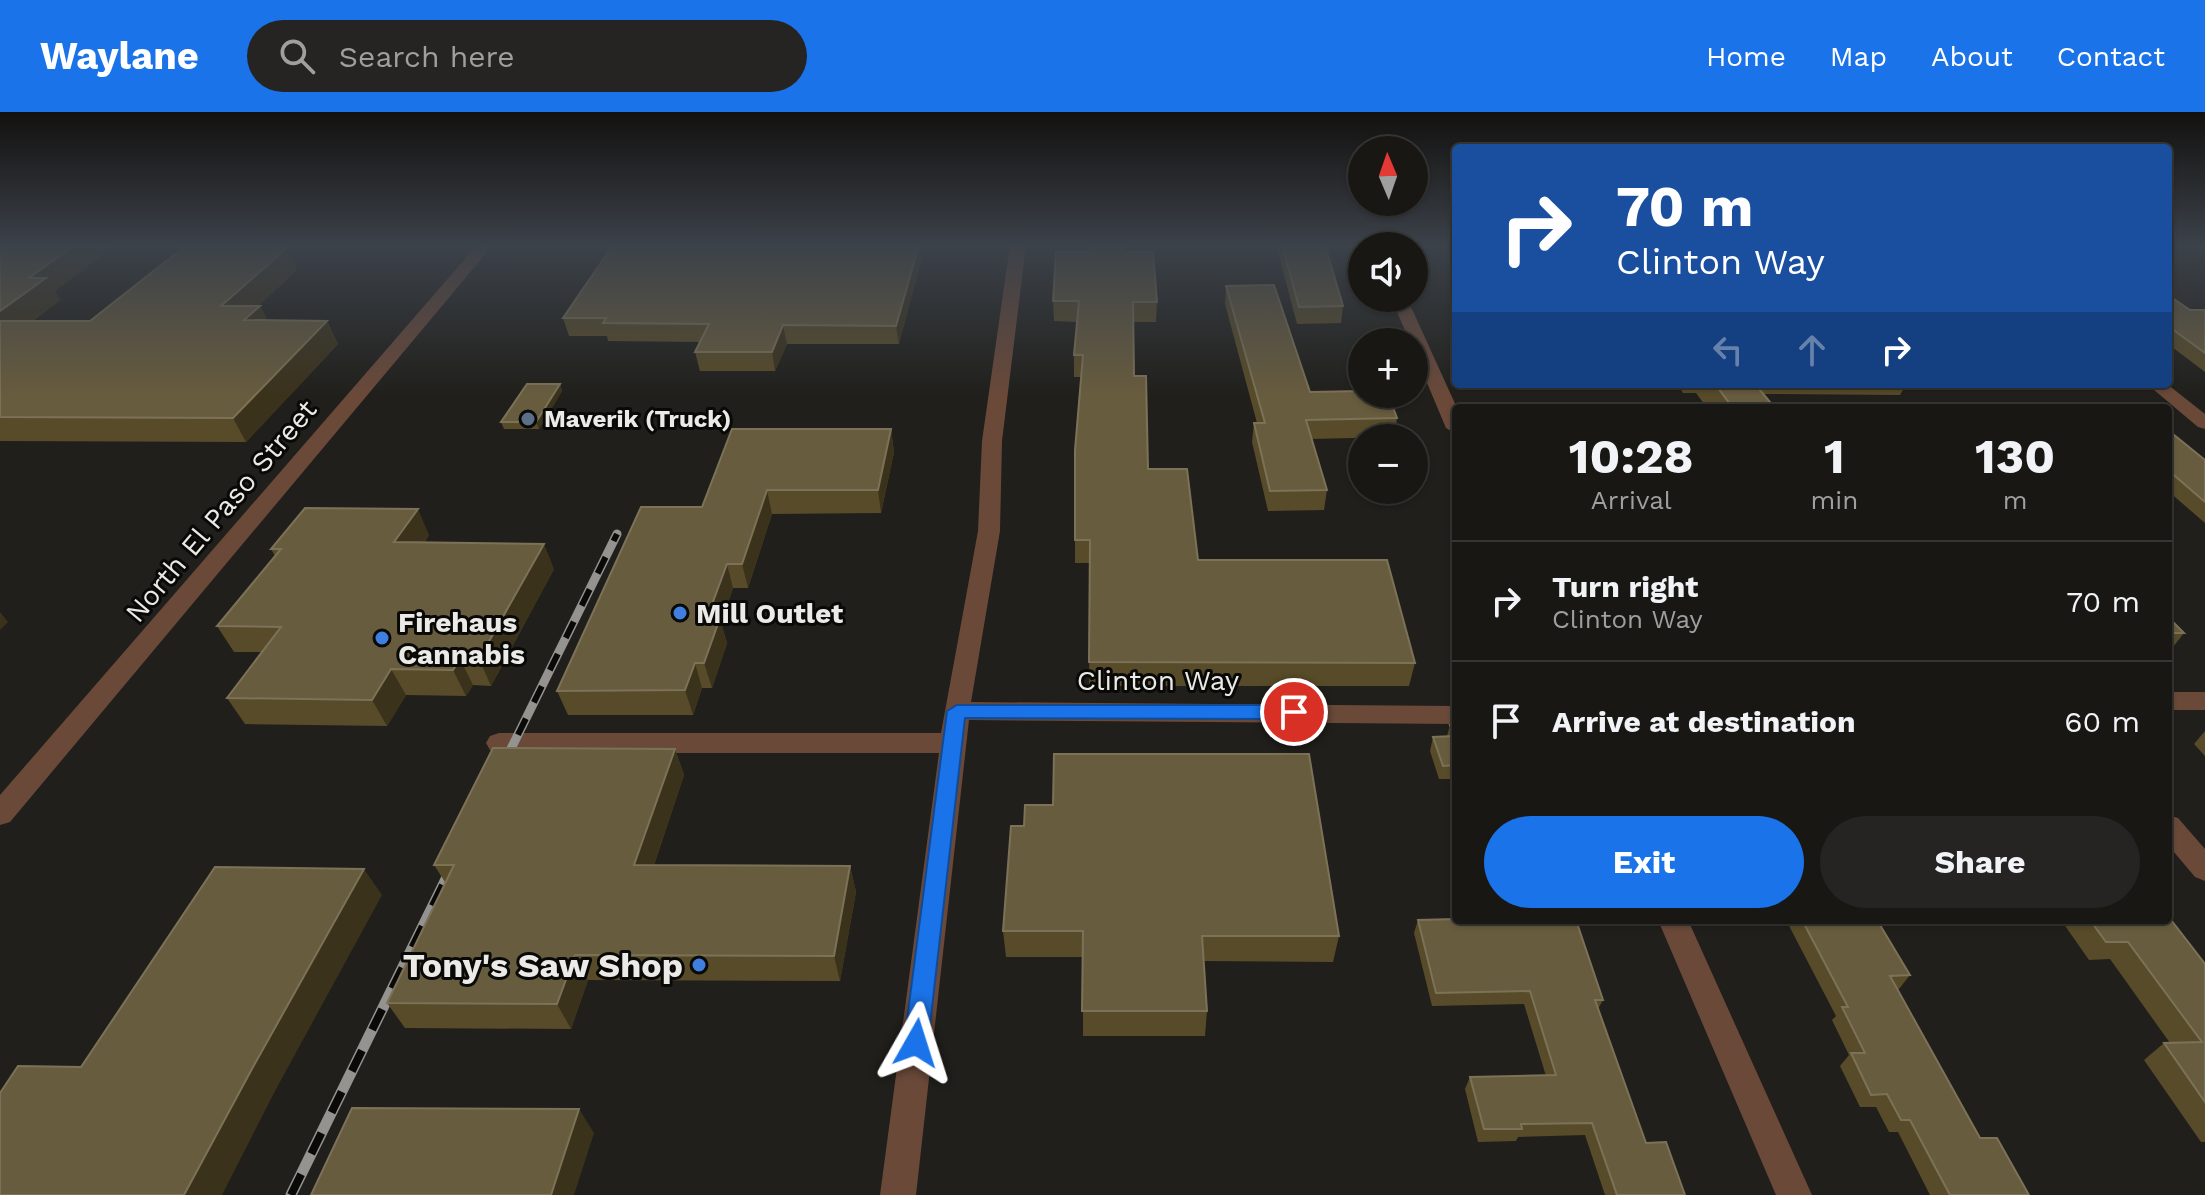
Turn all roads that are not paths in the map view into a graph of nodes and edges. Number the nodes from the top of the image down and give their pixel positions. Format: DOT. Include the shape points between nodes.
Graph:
graph roads {
  1 [pos="442,296"];
  2 [pos="1011,296"];
  3 [pos="1405,312"];
  4 [pos="2161,388"];
  5 [pos="1452,419"];
  6 [pos="2205,423"];
  7 [pos="2172,701"];
  8 [pos="2205,701"];
  9 [pos="957,711"];
  10 [pos="1452,715"];
  11 [pos="499,743"];
  12 [pos="953,743"];
  13 [pos="0,814"];
  14 [pos="2172,831"];
  15 [pos="2205,869"];
  16 [pos="1675,924"];
  17 [pos="898,1195"];
  18 [pos="1794,1195"];
  1 -- 13 [label="street, North El Paso Street"];
  2 -- 9 [label="street" via="992,441 989,531"];
  3 -- 5 [label="street"];
  4 -- 6 [label="street"];
  7 -- 8 [label="street"];
  9 -- 10 [label="street, Clinton Way"];
  9 -- 12 [label="street"];
  11 -- 12 [label="street"];
  12 -- 17 [label="street"];
  14 -- 15 [label="street"];
  16 -- 18 [label="street"];
}
